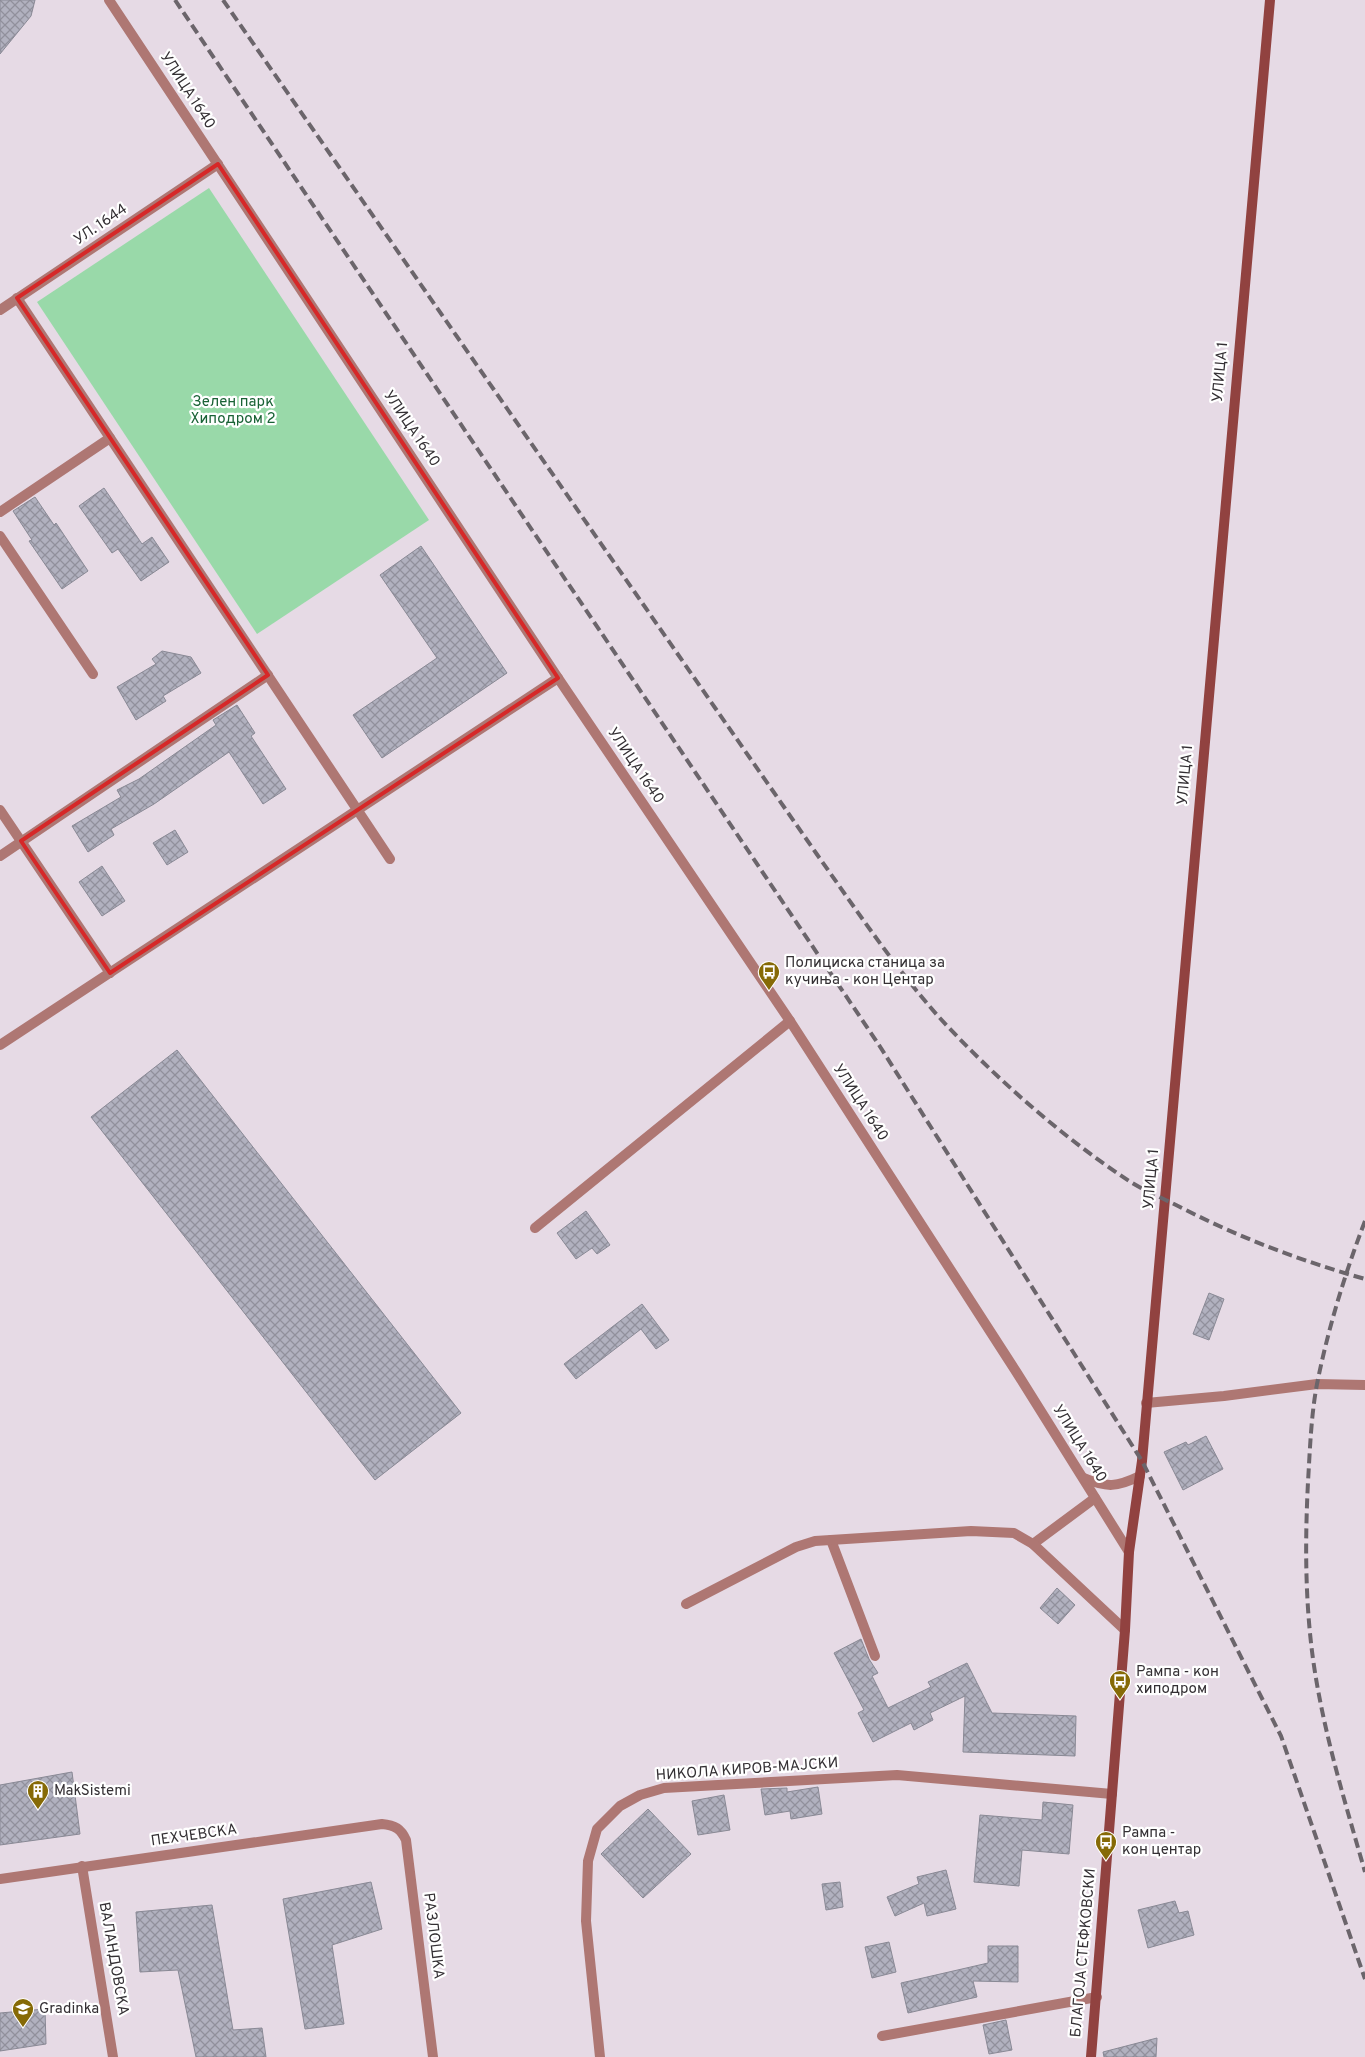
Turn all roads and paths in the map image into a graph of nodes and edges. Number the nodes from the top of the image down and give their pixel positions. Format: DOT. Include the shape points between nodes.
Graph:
graph roads {
  1 [pos="109,0"];
  2 [pos="1270,0"];
  3 [pos="218,164"];
  4 [pos="17,298"];
  5 [pos="0,310"];
  6 [pos="110,438"];
  7 [pos="0,512"];
  8 [pos="0,536"];
  9 [pos="93,674"];
  10 [pos="268,675"];
  11 [pos="558,678"];
  12 [pos="0,810"];
  13 [pos="358,810"];
  14 [pos="21,841"];
  15 [pos="0,856"];
  16 [pos="390,859"];
  17 [pos="110,973"];
  18 [pos="790,1021"];
  19 [pos="0,1046"];
  20 [pos="535,1228"];
  21 [pos="1365,1385"];
  22 [pos="1146,1403"];
  23 [pos="1140,1476"];
  24 [pos="1083,1478"];
  25 [pos="1095,1498"];
  26 [pos="832,1540"];
  27 [pos="1033,1544"];
  28 [pos="1129,1552"];
  29 [pos="686,1604"];
  30 [pos="1125,1630"];
  31 [pos="875,1656"];
  32 [pos="1112,1794"];
  33 [pos="392,1824"];
  34 [pos="82,1866"];
  35 [pos="0,1879"];
  36 [pos="1097,1997"];
  37 [pos="882,2036"];
  38 [pos="113,2057"];
  39 [pos="433,2057"];
  40 [pos="600,2057"];
  41 [pos="1091,2057"];
  1 -- 3 [label="street, УЛИЦА 1640"];
  2 -- 22 [label="main road, УЛИЦА 1"];
  3 -- 4 [label="street, УЛ. 1644"];
  3 -- 11 [label="street, УЛИЦА 1640"];
  4 -- 5 [label="street, УЛ. 1644"];
  4 -- 6 [label="street"];
  6 -- 7 [label="street"];
  6 -- 10 [label="street"];
  8 -- 9 [label="street"];
  10 -- 13 [label="street"];
  10 -- 14 [label="street"];
  11 -- 13 [label="street"];
  11 -- 18 [label="street, УЛИЦА 1640"];
  12 -- 14 [label="street"];
  13 -- 16 [label="street"];
  13 -- 17 [label="street"];
  14 -- 15 [label="street"];
  14 -- 17 [label="street"];
  17 -- 19 [label="street"];
  18 -- 20 [label="street"];
  18 -- 24 [label="street, УЛИЦА 1640"];
  21 -- 22 [label="street" via="1317,1384"];
  22 -- 23 [label="main road, УЛИЦА 1"];
  23 -- 24 [label="street" via="1111,1486"];
  23 -- 28 [label="main road, УЛИЦА 1"];
  24 -- 25 [label="street, УЛИЦА 1640"];
  25 -- 27 [label="street"];
  25 -- 28 [label="street, УЛИЦА 1640"];
  26 -- 27 [label="street" via="971,1531 1014,1534"];
  26 -- 29 [label="street" via="796,1547"];
  26 -- 31 [label="street"];
  27 -- 30 [label="street"];
  28 -- 30 [label="main road, БЛАГОЈА СТЕФКОВСКИ"];
  30 -- 32 [label="main road, БЛАГОЈА СТЕФКОВСКИ"];
  32 -- 36 [label="main road, БЛАГОЈА СТЕФКОВСКИ"];
  32 -- 40 [label="street, НИКОЛА КИРОВ-МАЈСКИ" via="897,1775 664,1788 640,1795 620,1806 597,1829 588,1861 586,1921"];
  33 -- 34 [label="street, ПЕХЧЕВСКА"];
  33 -- 39 [label="street, РАЗЛОШКА" via="406,1840"];
  34 -- 35 [label="street, ПЕХЧЕВСКА"];
  34 -- 38 [label="street, ВАЛАНДОВСКА"];
  36 -- 37 [label="street"];
  36 -- 41 [label="main road, БЛАГОЈА СТЕФКОВСКИ"];
}
